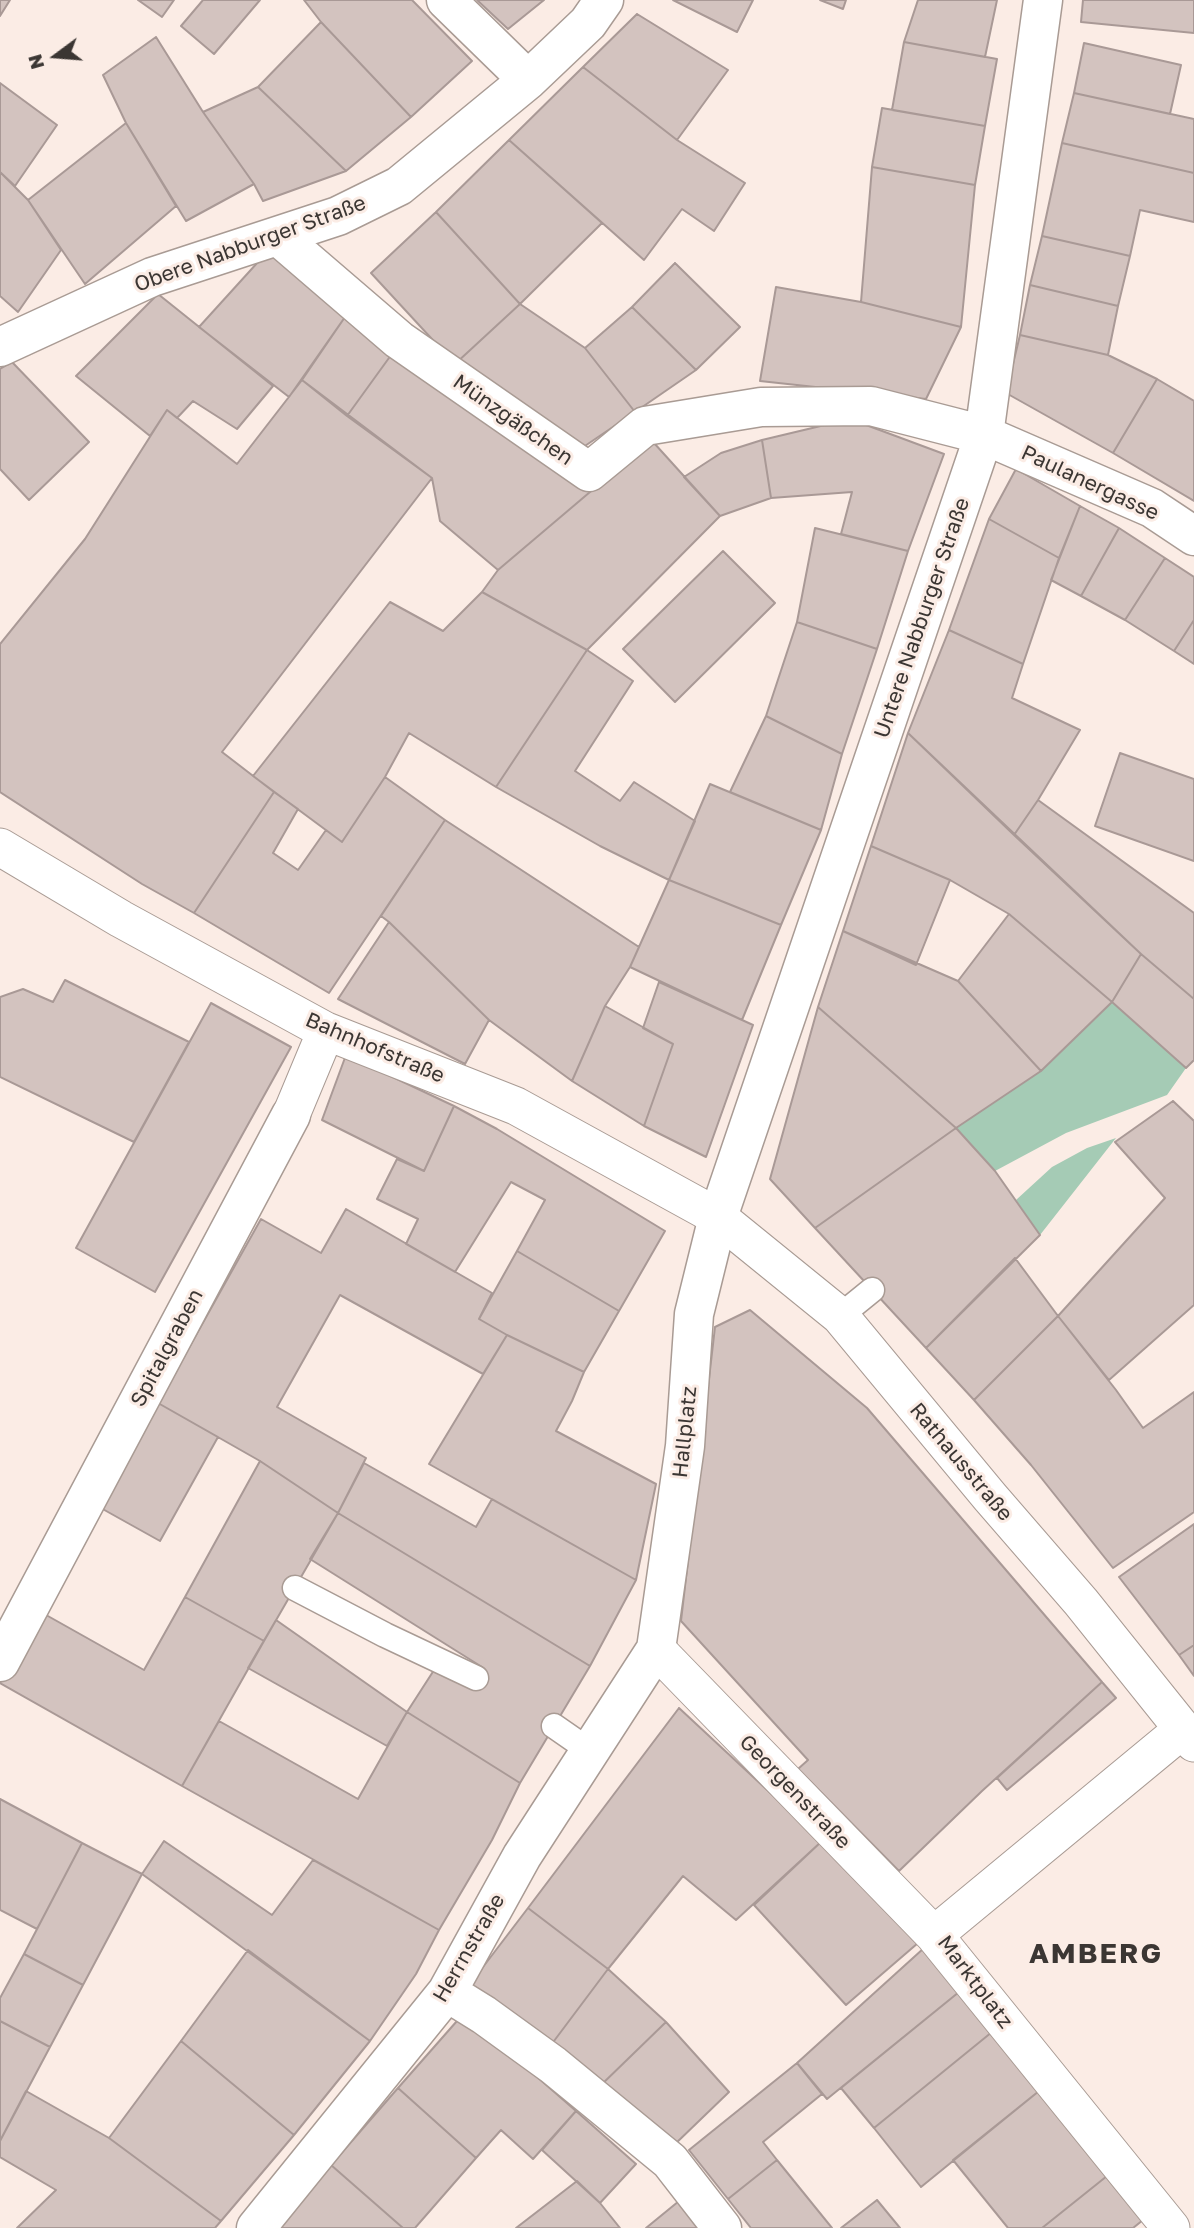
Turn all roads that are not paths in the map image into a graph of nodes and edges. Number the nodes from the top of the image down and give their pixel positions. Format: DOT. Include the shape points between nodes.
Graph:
graph roads {
  1 [pos="446,0"];
  2 [pos="604,0"];
  3 [pos="1043,0"];
  4 [pos="528,80"];
  5 [pos="278,236"];
  6 [pos="4,338"];
  7 [pos="984,435"];
  8 [pos="1194,536"];
  9 [pos="0,847"];
  10 [pos="326,1031"];
  11 [pos="291,1115"];
  12 [pos="719,1217"];
  13 [pos="872,1290"];
  14 [pos="840,1316"];
  15 [pos="295,1588"];
  16 [pos="656,1649"];
  17 [pos="0,1662"];
  18 [pos="476,1678"];
  19 [pos="554,1726"];
  20 [pos="1188,1737"];
  21 [pos="590,1751"];
  22 [pos="933,1935"];
  23 [pos="447,1992"];
  24 [pos="256,2228"];
  25 [pos="722,2228"];
  26 [pos="1171,2228"];
  1 -- 4 [label="street"];
  2 -- 4 [label="street, Obere Nabburger Straße" via="588,23"];
  3 -- 7 [label="street, Untere Nabburger Straße"];
  4 -- 5 [label="street, Obere Nabburger Straße" via="399,186 338,216"];
  5 -- 6 [label="street, Obere Nabburger Straße" via="152,277"];
  5 -- 7 [label="street, Münzgäßchen" via="400,340 589,472 645,426 761,407 871,406"];
  7 -- 8 [label="street, Paulanergasse" via="1152,508"];
  7 -- 12 [label="street, Untere Nabburger Straße"];
  9 -- 10 [label="street, Bahnhofstraße"];
  10 -- 11 [label="street, Spitalgraben"];
  10 -- 12 [label="street, Bahnhofstraße" via="516,1106"];
  11 -- 17 [label="street, Spitalgraben"];
  12 -- 14 [label="street, Rathausstraße"];
  12 -- 16 [label="street, Hallplatz" via="694,1314 685,1446"];
  13 -- 14 [label="lane"];
  14 -- 20 [label="street, Rathausstraße" via="1081,1602"];
  15 -- 18 [label="lane"];
  16 -- 21 [label="street, Herrnstraße"];
  16 -- 22 [label="street, Georgenstraße"];
  19 -- 21 [label="lane"];
  20 -- 22 [label="street, Marktplatz"];
  21 -- 23 [label="street, Herrnstraße" via="522,1856"];
  22 -- 26 [label="street, Marktplatz"];
  23 -- 24 [label="street, Herrnstraße"];
  23 -- 25 [label="street" via="553,2064 670,2161"];
}
